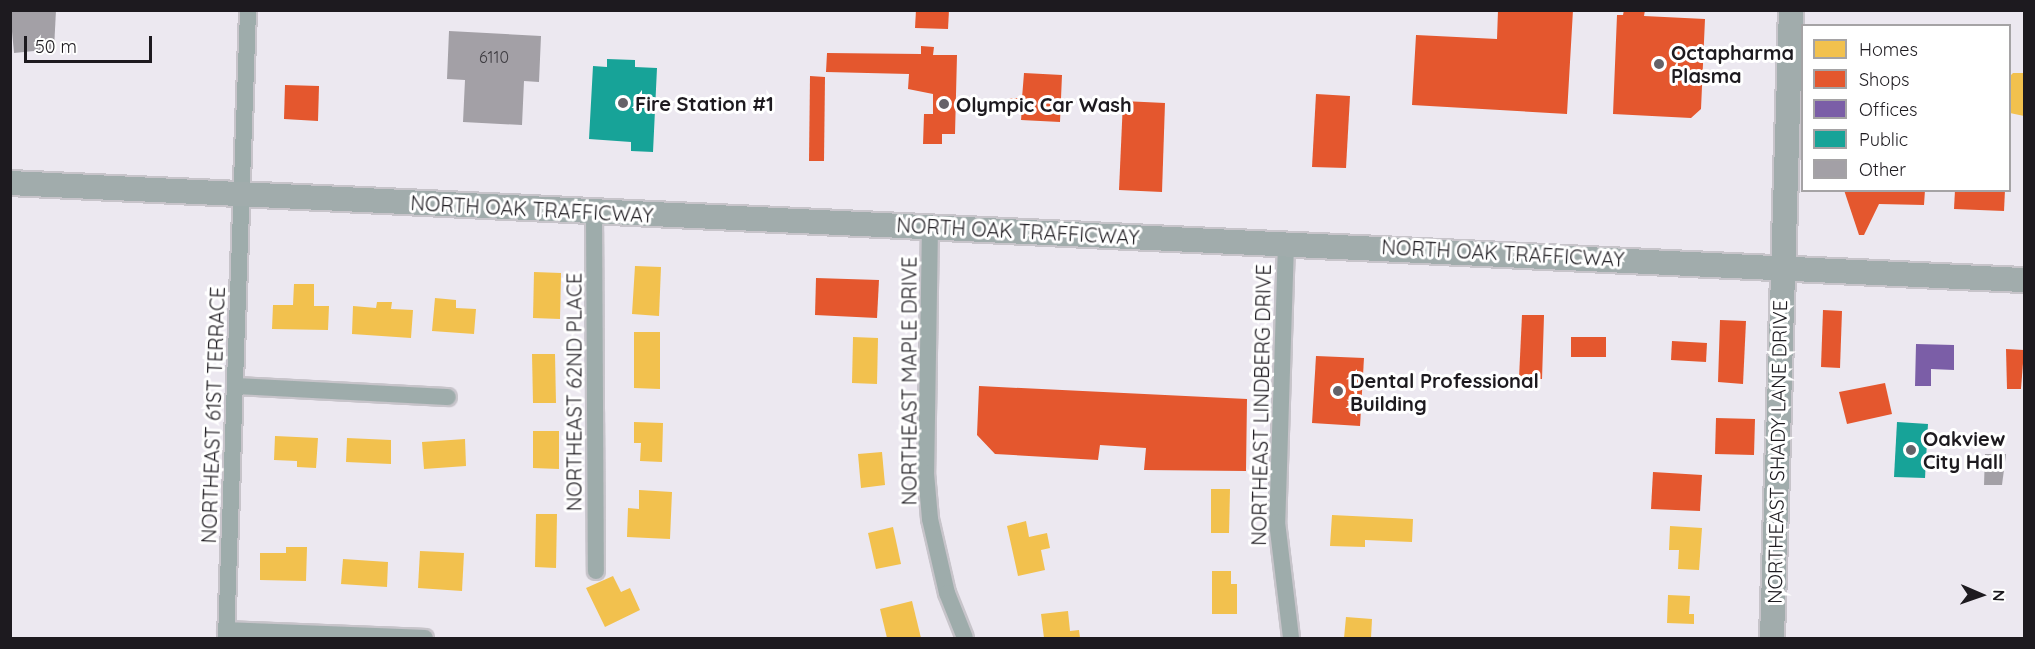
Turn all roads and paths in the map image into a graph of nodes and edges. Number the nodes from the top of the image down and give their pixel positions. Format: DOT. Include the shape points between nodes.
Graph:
graph roads {
  1 [pos="248,10"];
  2 [pos="1791,10"];
  3 [pos="10,183"];
  4 [pos="243,192"];
  5 [pos="594,214"];
  6 [pos="930,226"];
  7 [pos="1286,243"];
  8 [pos="1780,266"];
  9 [pos="2025,280"];
  10 [pos="235,386"];
  11 [pos="448,397"];
  12 [pos="596,571"];
  13 [pos="226,634"];
  14 [pos="425,639"];
  15 [pos="965,639"];
  16 [pos="1292,639"];
  17 [pos="1772,639"];
  1 -- 4 [label="street, NORTHEAST 61ST TERRACE"];
  2 -- 8 [label="main road, NORTHEAST SHADY LANE DRIVE"];
  3 -- 4 [label="main road, NORTH OAK TRAFFICWAY"];
  4 -- 5 [label="main road, NORTH OAK TRAFFICWAY"];
  4 -- 10 [label="street, NORTHEAST 61ST TERRACE"];
  5 -- 6 [label="main road, NORTH OAK TRAFFICWAY"];
  5 -- 12 [label="street, NORTHEAST 62ND PLACE"];
  6 -- 7 [label="main road, NORTH OAK TRAFFICWAY"];
  6 -- 15 [label="street, NORTHEAST MAPLE DRIVE" via="929,508 939,564"];
  7 -- 8 [label="main road, NORTH OAK TRAFFICWAY"];
  7 -- 16 [label="street, NORTHEAST LINDBERG DRIVE" via="1277,522 1282,587"];
  8 -- 9 [label="main road, NORTH OAK TRAFFICWAY"];
  8 -- 17 [label="main road, NORTHEAST SHADY LANE DRIVE" via="1778,524"];
  10 -- 11 [label="street"];
  10 -- 13 [label="street, NORTHEAST 61ST TERRACE"];
  13 -- 14 [label="street"];
}
